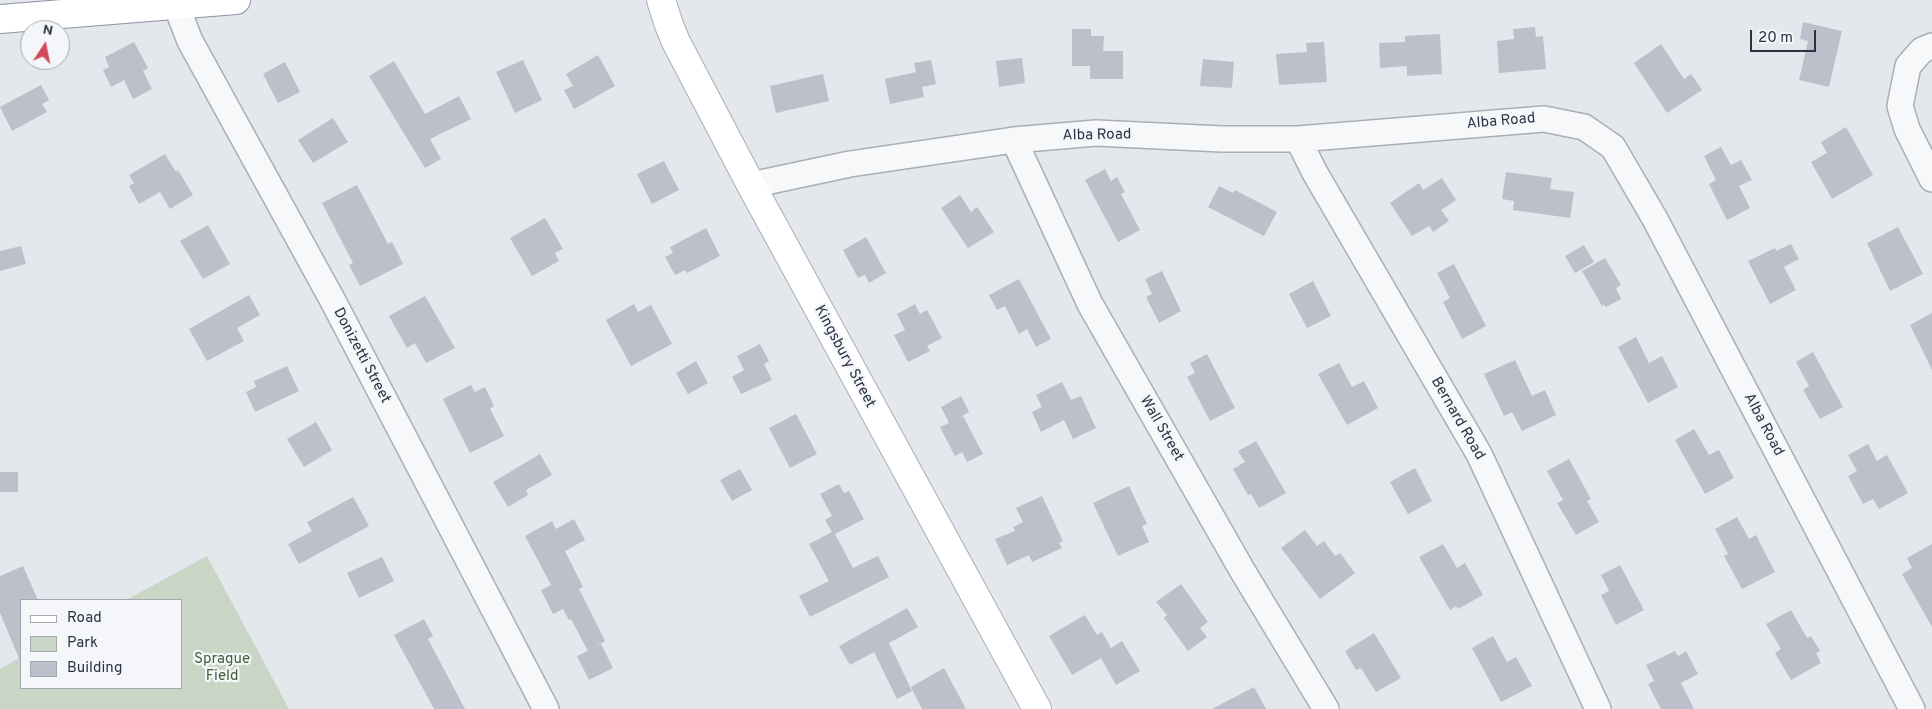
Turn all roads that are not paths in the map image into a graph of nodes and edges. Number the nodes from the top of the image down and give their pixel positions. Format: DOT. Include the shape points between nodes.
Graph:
graph roads {
  1 [pos="236,0"];
  2 [pos="662,0"];
  3 [pos="176,4"];
  4 [pos="0,19"];
  5 [pos="1932,46"];
  6 [pos="1298,138"];
  7 [pos="1014,140"];
  8 [pos="1932,179"];
  9 [pos="751,185"];
  10 [pos="546,709"];
  11 [pos="1037,709"];
  12 [pos="1326,709"];
  13 [pos="1598,709"];
  14 [pos="1912,709"];
  1 -- 3 [label="main road"];
  2 -- 9 [label="main road, Kingsbury Street" via="676,42"];
  3 -- 4 [label="main road"];
  3 -- 10 [label="street, Donizetti Street" via="190,41 333,301"];
  5 -- 8 [label="street" via="1922,50 1908,66 1900,106 1906,129"];
  6 -- 7 [label="street, Alba Road" via="1222,139 1096,133"];
  6 -- 13 [label="street, Bernard Road" via="1315,173 1479,454"];
  6 -- 14 [label="street, Alba Road" via="1544,119 1584,127 1613,147 1655,219"];
  7 -- 9 [label="street, Alba Road" via="850,164"];
  7 -- 12 [label="street, Wall Street" via="1090,304 1242,570"];
  9 -- 11 [label="main road, Kingsbury Street"];
}
